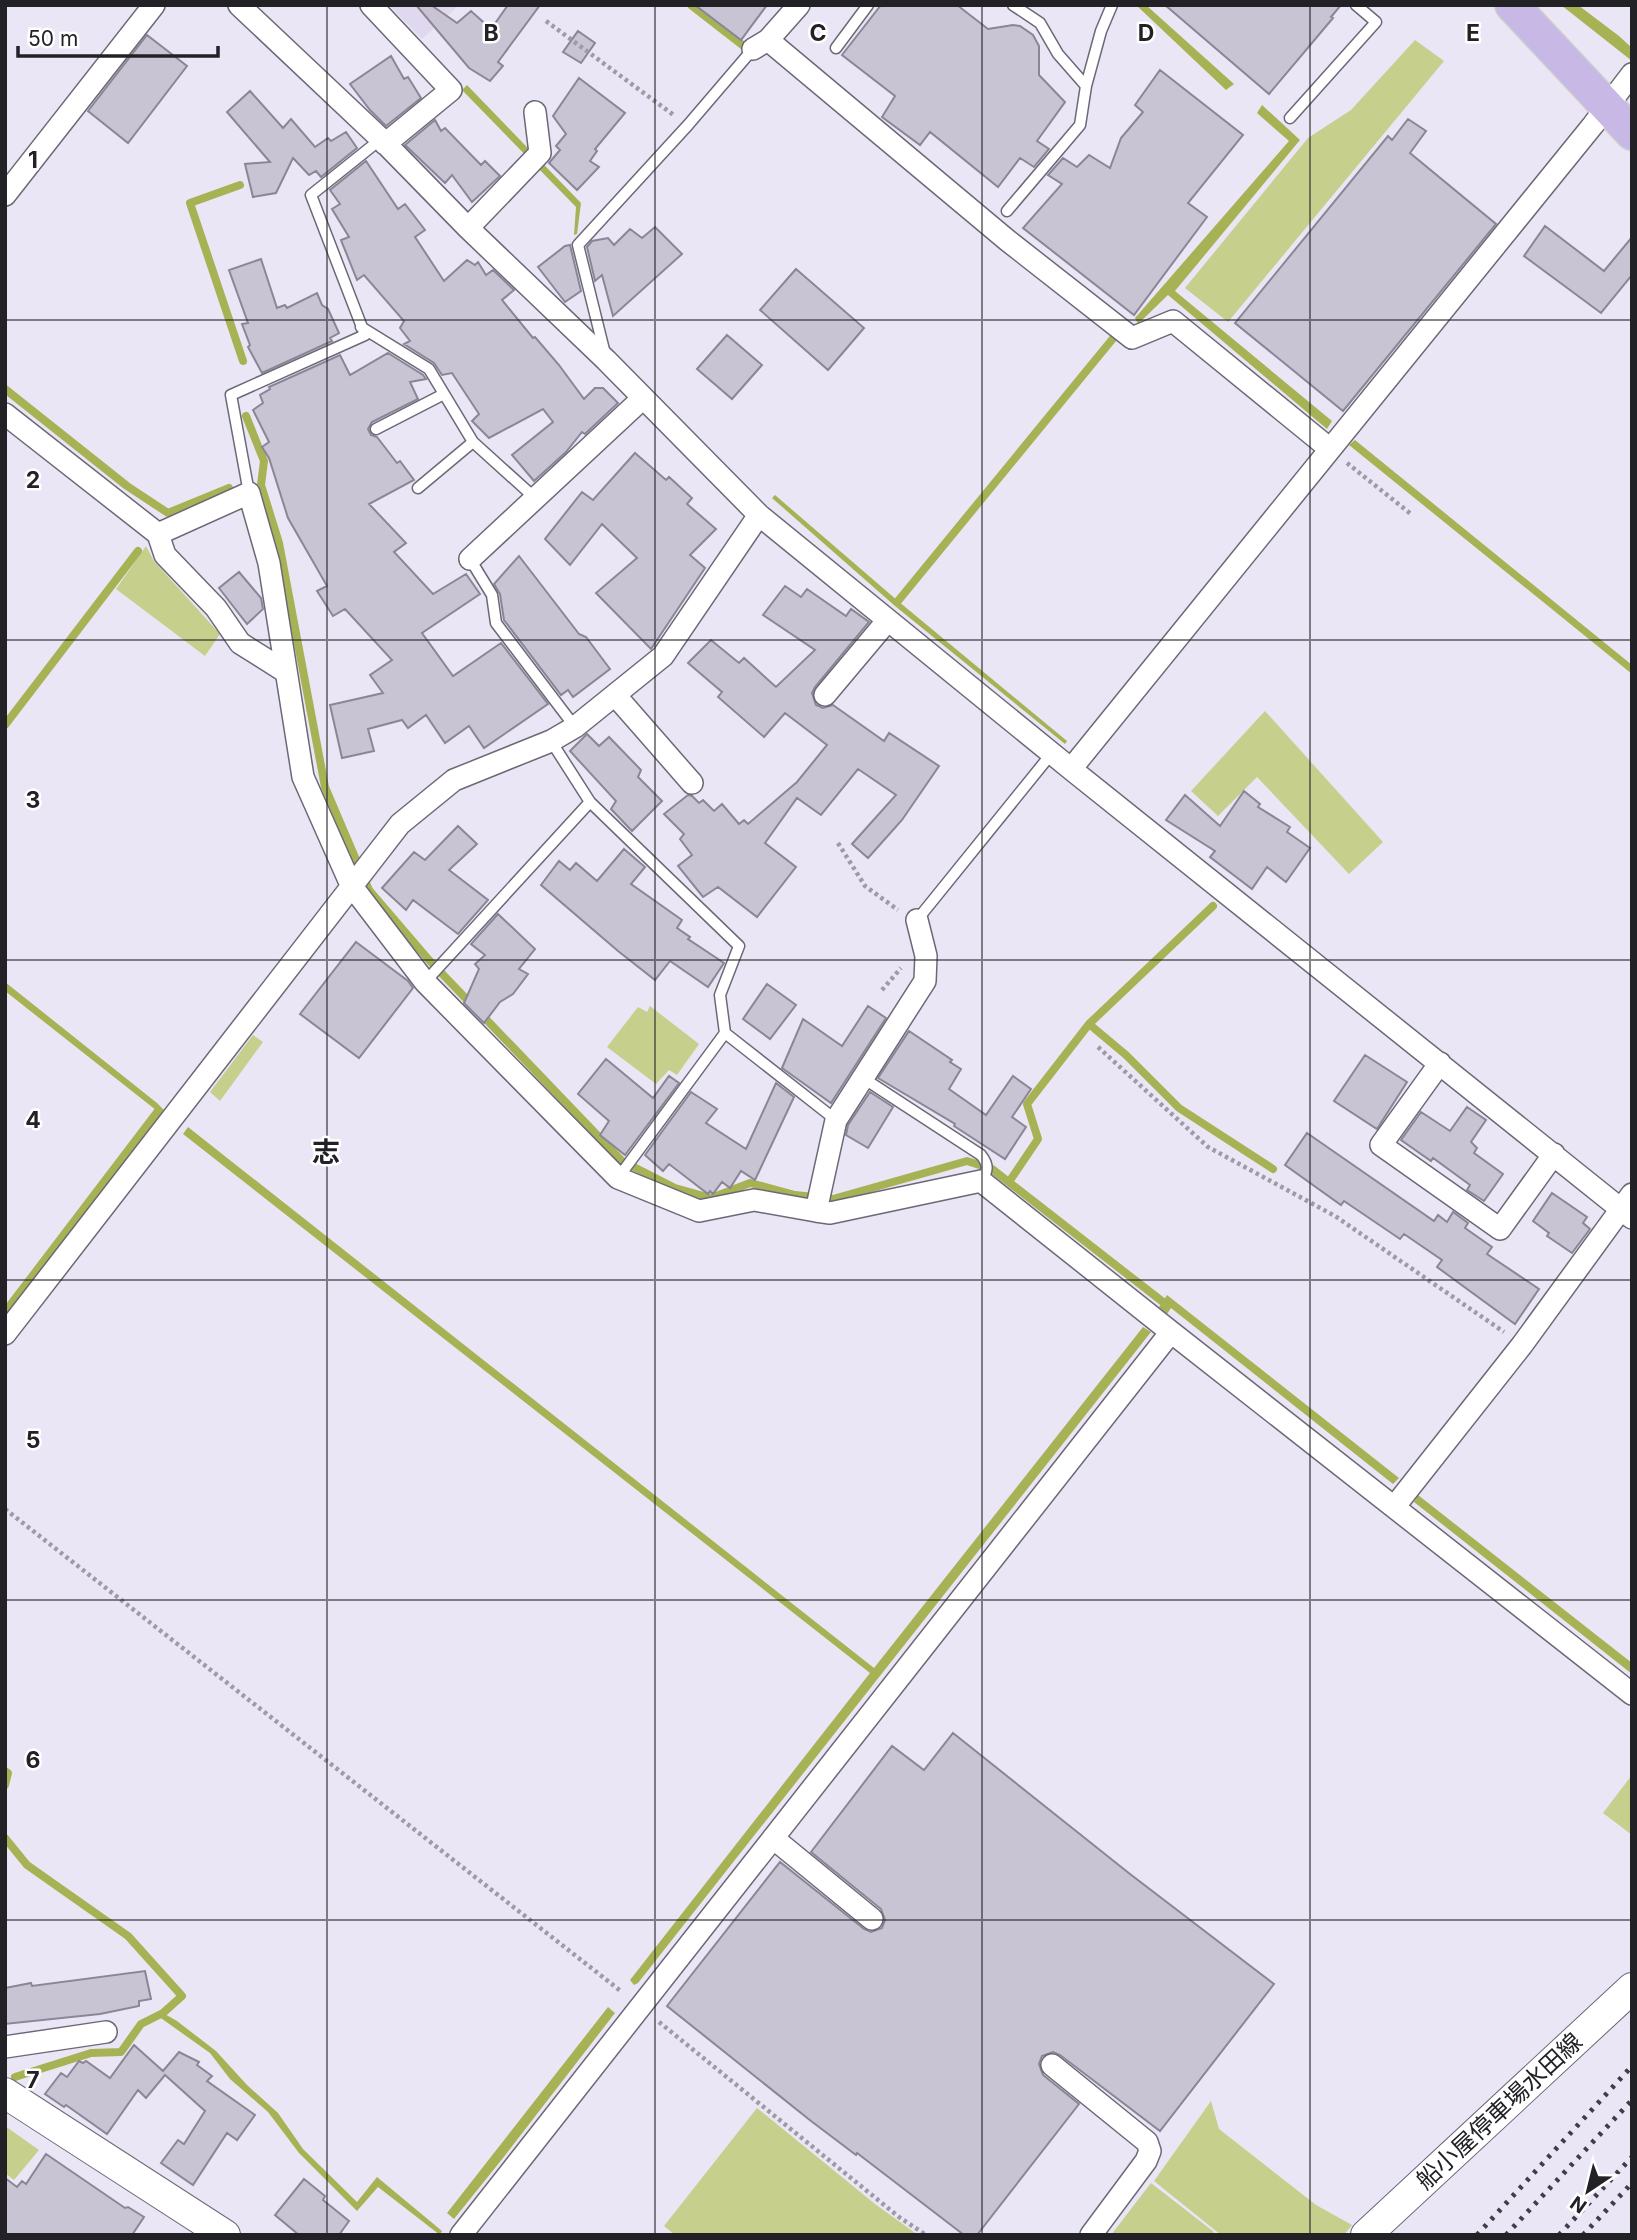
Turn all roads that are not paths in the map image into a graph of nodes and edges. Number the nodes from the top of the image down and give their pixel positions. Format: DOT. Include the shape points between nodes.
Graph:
graph roads {
  1 [pos="154,5"];
  2 [pos="239,5"];
  3 [pos="371,5"];
  4 [pos="868,5"];
  5 [pos="1013,5"];
  6 [pos="1112,5"];
  7 [pos="1356,5"];
  8 [pos="1512,5"];
  9 [pos="798,6"];
  10 [pos="761,44"];
  11 [pos="836,48"];
  12 [pos="1632,75"];
  13 [pos="1086,86"];
  14 [pos="1607,108"];
  15 [pos="535,112"];
  16 [pos="1290,118"];
  17 [pos="1632,133"];
  18 [pos="383,141"];
  19 [pos="5,195"];
  20 [pos="1007,211"];
  21 [pos="468,228"];
  22 [pos="361,327"];
  23 [pos="607,360"];
  24 [pos="444,394"];
  25 [pos="643,398"];
  26 [pos="5,414"];
  27 [pos="376,429"];
  28 [pos="473,442"];
  29 [pos="1330,449"];
  30 [pos="418,488"];
  31 [pos="249,493"];
  32 [pos="536,498"];
  33 [pos="758,515"];
  34 [pos="158,534"];
  35 [pos="470,559"];
  36 [pos="888,620"];
  37 [pos="286,672"];
  38 [pos="615,695"];
  39 [pos="825,695"];
  40 [pos="575,727"];
  41 [pos="551,741"];
  42 [pos="1052,753"];
  43 [pos="1071,769"];
  44 [pos="692,783"];
  45 [pos="590,802"];
  46 [pos="351,886"];
  47 [pos="917,920"];
  48 [pos="425,982"];
  49 [pos="725,1033"];
  50 [pos="1440,1063"];
  51 [pos="863,1078"];
  52 [pos="836,1120"];
  53 [pos="1554,1154"];
  54 [pos="618,1178"];
  55 [pos="981,1181"];
  56 [pos="1628,1207"];
  57 [pos="816,1211"];
  58 [pos="1171,1332"];
  59 [pos="5,1334"];
  60 [pos="1395,1507"];
  61 [pos="1632,1694"];
  62 [pos="774,1838"];
  63 [pos="872,1919"];
  64 [pos="1632,1988"];
  65 [pos="106,2032"];
  66 [pos="5,2047"];
  67 [pos="1052,2065"];
  68 [pos="5,2093"];
  69 [pos="225,2235"];
  70 [pos="461,2235"];
  71 [pos="1091,2235"];
  72 [pos="1366,2235"];
  1 -- 19 [label="street"];
  2 -- 18 [label="street"];
  3 -- 18 [label="street" via="452,90"];
  4 -- 11 [label="lane"];
  5 -- 13 [label="lane" via="1040,23 1058,54"];
  6 -- 13 [label="lane"];
  7 -- 16 [label="lane" via="1376,22"];
  8 -- 14 [label="main road"];
  9 -- 10 [label="street"];
  10 -- 23 [label="lane" via="578,245"];
  10 -- 29 [label="street" via="1132,338 1173,321"];
  12 -- 14 [label="street"];
  13 -- 20 [label="lane" via="1080,125"];
  14 -- 17 [label="main road"];
  14 -- 29 [label="street"];
  15 -- 21 [label="street" via="540,153"];
  18 -- 21 [label="street"];
  18 -- 22 [label="lane" via="311,195"];
  21 -- 23 [label="street"];
  22 -- 24 [label="lane" via="429,369"];
  22 -- 31 [label="lane" via="365,335 231,395"];
  23 -- 25 [label="street"];
  24 -- 27 [label="lane"];
  24 -- 28 [label="lane"];
  25 -- 32 [label="street"];
  25 -- 33 [label="street"];
  26 -- 34 [label="street"];
  28 -- 30 [label="lane"];
  28 -- 32 [label="lane"];
  29 -- 43 [label="street"];
  31 -- 34 [label="street"];
  31 -- 37 [label="street" via="269,563"];
  32 -- 35 [label="street"];
  33 -- 36 [label="street"];
  33 -- 38 [label="street" via="663,656"];
  34 -- 37 [label="street" via="165,555 216,608 240,643"];
  35 -- 40 [label="lane" via="492,595 496,623"];
  36 -- 39 [label="street"];
  36 -- 42 [label="street"];
  37 -- 46 [label="street" via="303,777"];
  38 -- 40 [label="street"];
  38 -- 44 [label="street"];
  40 -- 41 [label="street"];
  41 -- 45 [label="lane"];
  41 -- 46 [label="street" via="454,780 400,824"];
  42 -- 43 [label="street"];
  42 -- 47 [label="lane"];
  43 -- 50 [label="street"];
  45 -- 48 [label="lane"];
  45 -- 49 [label="lane" via="739,946 720,995"];
  46 -- 48 [label="street"];
  46 -- 59 [label="street"];
  47 -- 51 [label="street" via="926,956 925,981"];
  48 -- 54 [label="street"];
  49 -- 52 [label="lane"];
  49 -- 54 [label="lane"];
  50 -- 53 [label="street"];
  50 -- 53 [label="street" via="1381,1145 1500,1229"];
  51 -- 52 [label="street"];
  51 -- 55 [label="lane" via="981,1155 987,1172"];
  52 -- 57 [label="street"];
  53 -- 56 [label="street"];
  54 -- 57 [label="street" via="699,1211 754,1199"];
  55 -- 57 [label="street" via="830,1213"];
  55 -- 58 [label="street"];
  56 -- 60 [label="street"];
  58 -- 60 [label="street"];
  58 -- 62 [label="street"];
  60 -- 61 [label="street"];
  62 -- 63 [label="street"];
  62 -- 70 [label="street"];
  64 -- 72 [label="main road, 船小屋停車場水田線"];
  65 -- 66 [label="street"];
  67 -- 71 [label="street" via="1147,2142 1150,2151"];
  68 -- 69 [label="main road"];
}
